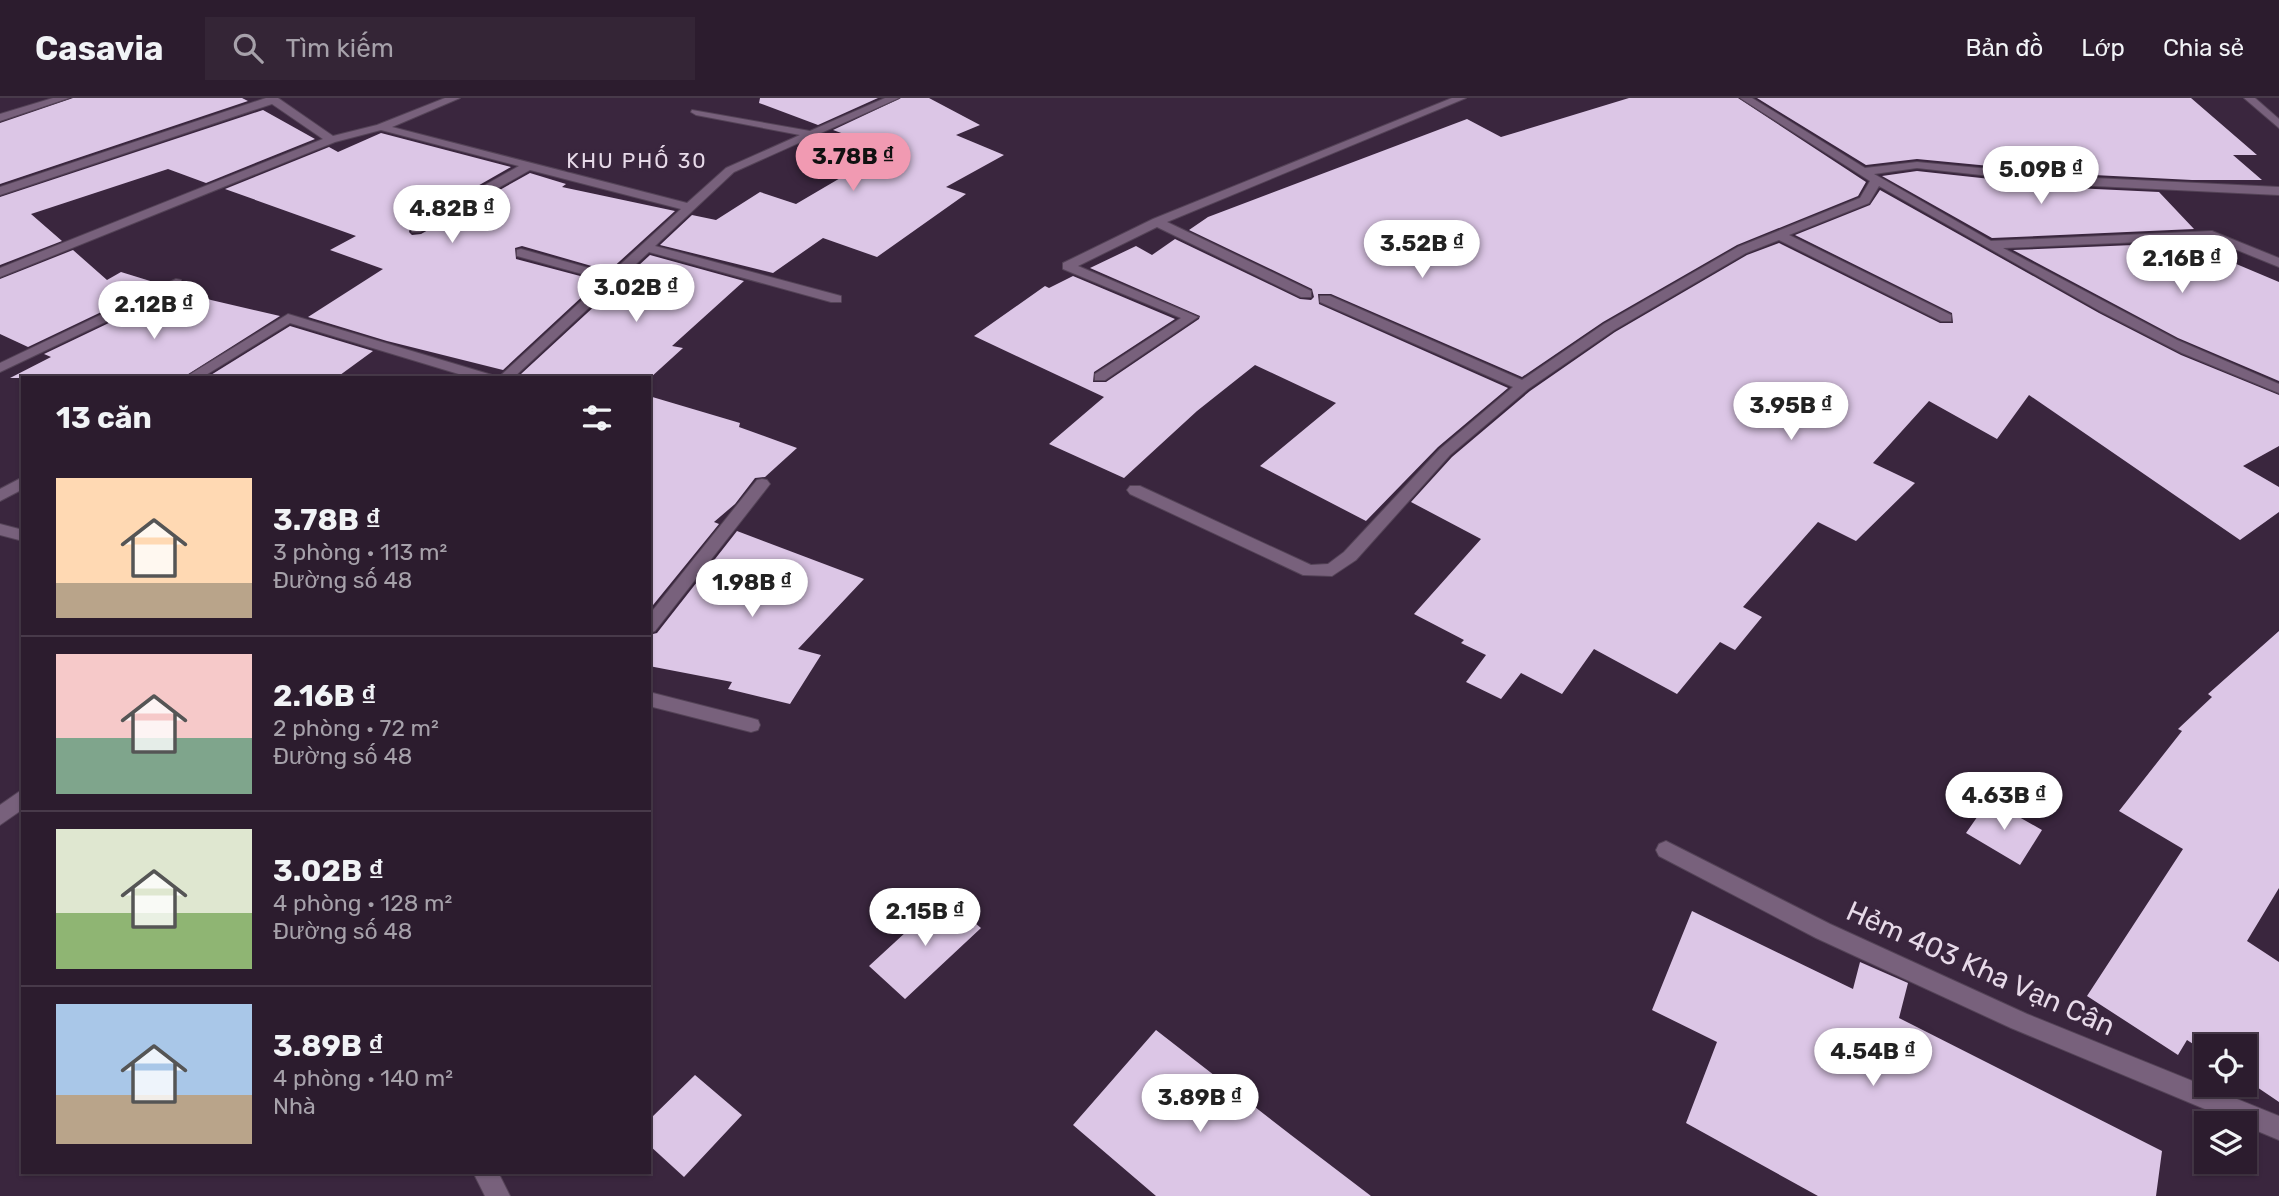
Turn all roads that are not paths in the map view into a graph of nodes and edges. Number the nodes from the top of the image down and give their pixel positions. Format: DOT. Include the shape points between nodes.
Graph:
graph roads {
  1 [pos="64,98"];
  2 [pos="455,98"];
  3 [pos="894,98"];
  4 [pos="1461,98"];
  5 [pos="1745,98"];
  6 [pos="2249,98"];
  7 [pos="272,99"];
  8 [pos="696,112"];
  9 [pos="0,118"];
  10 [pos="2279,125"];
  11 [pos="381,127"];
  12 [pos="810,134"];
  13 [pos="331,140"];
  14 [pos="528,166"];
  15 [pos="1860,172"];
  16 [pos="1876,181"];
  17 [pos="0,191"];
  18 [pos="2279,191"];
  19 [pos="687,207"];
  20 [pos="1157,222"];
  21 [pos="415,229"];
  22 [pos="1779,234"];
  23 [pos="1990,245"];
  24 [pos="645,247"];
  25 [pos="521,253"];
  26 [pos="2279,263"];
  27 [pos="0,273"];
  28 [pos="612,278"];
  29 [pos="176,282"];
  30 [pos="1306,294"];
  31 [pos="836,299"];
  32 [pos="1325,299"];
  33 [pos="1946,318"];
  34 [pos="0,368"];
  35 [pos="194,376"];
  36 [pos="480,376"];
  37 [pos="507,376"];
  38 [pos="1100,377"];
  39 [pos="1523,386"];
  40 [pos="2279,389"];
  41 [pos="21,483"];
  42 [pos="762,484"];
  43 [pos="1135,490"];
  44 [pos="0,496"];
  45 [pos="0,529"];
  46 [pos="21,535"];
  47 [pos="651,624"];
  48 [pos="651,700"];
  49 [pos="751,725"];
  50 [pos="21,799"];
  51 [pos="0,817"];
  52 [pos="1666,850"];
  53 [pos="2279,1128"];
  54 [pos="486,1174"];
  55 [pos="498,1196"];
  1 -- 9 [label="street"];
  2 -- 11 [label="street"];
  3 -- 12 [label="street"];
  4 -- 20 [label="street"];
  5 -- 15 [label="street"];
  6 -- 10 [label="street"];
  7 -- 13 [label="street"];
  7 -- 17 [label="street"];
  8 -- 12 [label="street"];
  11 -- 13 [label="street"];
  11 -- 14 [label="street"];
  12 -- 19 [label="street" via="730,170"];
  13 -- 27 [label="street"];
  14 -- 19 [label="street"];
  14 -- 21 [label="street"];
  15 -- 16 [label="street"];
  15 -- 18 [label="street" via="1917,165 2074,181"];
  16 -- 22 [label="street" via="1866,200"];
  16 -- 23 [label="street"];
  19 -- 24 [label="street"];
  20 -- 30 [label="street"];
  20 -- 38 [label="street" via="1068,266 1191,317"];
  22 -- 33 [label="street"];
  22 -- 39 [label="street" via="1742,250 1609,327"];
  23 -- 26 [label="street" via="2212,235"];
  23 -- 40 [label="street" via="2158,336"];
  24 -- 28 [label="street"];
  24 -- 31 [label="street"];
  25 -- 28 [label="street"];
  28 -- 37 [label="street"];
  29 -- 34 [label="street"];
  32 -- 39 [label="street"];
  35 -- 36 [label="street" via="288,318"];
  39 -- 43 [label="street" via="1445,452 1332,570 1309,571"];
  41 -- 44 [label="street"];
  42 -- 47 [label="street"];
  45 -- 46 [label="street"];
  48 -- 49 [label="street"];
  50 -- 51 [label="street"];
  52 -- 53 [label="street, Hẻm 403 Kha Vạn Cân" via="1823,931 2019,1021"];
  54 -- 55 [label="street"];
}
